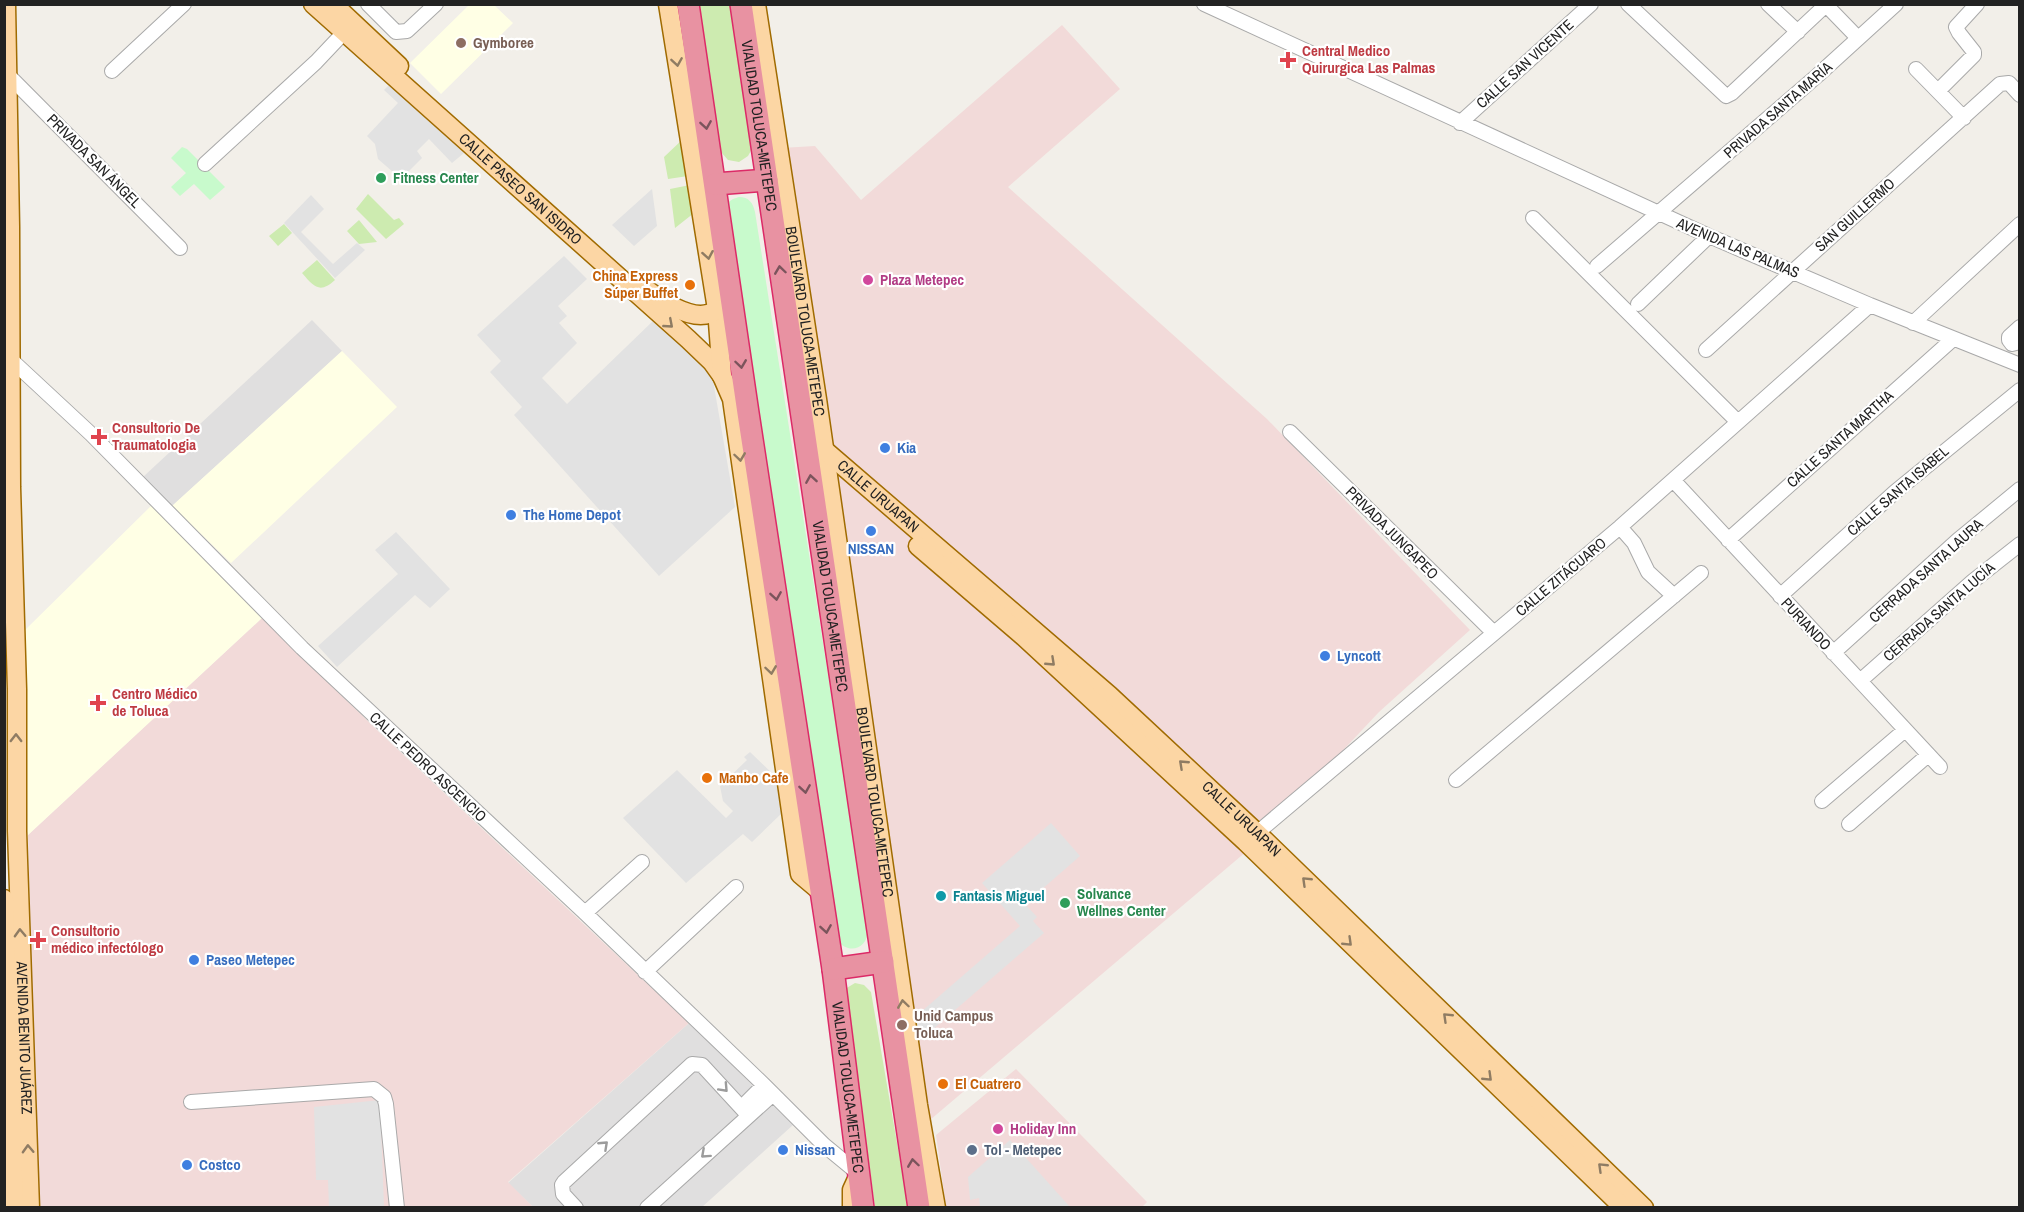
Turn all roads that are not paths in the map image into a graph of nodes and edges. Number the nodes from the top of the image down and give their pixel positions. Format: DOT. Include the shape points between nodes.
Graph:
graph roads {
  1 [pos="6,4"];
  2 [pos="184,4"];
  3 [pos="313,4"];
  4 [pos="333,4"];
  5 [pos="436,4"];
  6 [pos="668,4"];
  7 [pos="688,4"];
  8 [pos="741,4"];
  9 [pos="756,4"];
  10 [pos="1204,4"];
  11 [pos="1591,4"];
  12 [pos="1628,4"];
  13 [pos="1768,4"];
  14 [pos="1896,4"];
  15 [pos="1977,4"];
  16 [pos="1826,5"];
  17 [pos="372,9"];
  18 [pos="5,23"];
  19 [pos="352,32"];
  20 [pos="1798,32"];
  21 [pos="1858,38"];
  22 [pos="1916,69"];
  23 [pos="112,71"];
  24 [pos="8,75"];
  25 [pos="1938,91"];
  26 [pos="2019,94"];
  27 [pos="1964,117"];
  28 [pos="1460,123"];
  29 [pos="770,153"];
  30 [pos="205,164"];
  31 [pos="767,180"];
  32 [pos="716,184"];
  33 [pos="1658,214"];
  34 [pos="1533,218"];
  35 [pos="2019,224"];
  36 [pos="1709,236"];
  37 [pos="180,248"];
  38 [pos="1597,266"];
  39 [pos="1792,271"];
  40 [pos="730,285"];
  41 [pos="1638,304"];
  42 [pos="1870,305"];
  43 [pos="718,314"];
  44 [pos="1913,323"];
  45 [pos="2019,327"];
  46 [pos="737,335"];
  47 [pos="1953,339"];
  48 [pos="2019,342"];
  49 [pos="1706,350"];
  50 [pos="7,357"];
  51 [pos="2019,365"];
  52 [pos="723,376"];
  53 [pos="2019,390"];
  54 [pos="732,399"];
  55 [pos="748,413"];
  56 [pos="1738,422"];
  57 [pos="1290,432"];
  58 [pos="822,448"];
  59 [pos="1673,480"];
  60 [pos="827,482"];
  61 [pos="2019,489"];
  62 [pos="1620,527"];
  63 [pos="827,536"];
  64 [pos="1728,540"];
  65 [pos="2019,544"];
  66 [pos="1701,573"];
  67 [pos="1674,596"];
  68 [pos="1780,596"];
  69 [pos="1494,633"];
  70 [pos="1833,653"];
  71 [pos="1860,681"];
  72 [pos="11,683"];
  73 [pos="1905,730"];
  74 [pos="1929,755"];
  75 [pos="1940,767"];
  76 [pos="1456,780"];
  77 [pos="1822,801"];
  78 [pos="1849,824"];
  79 [pos="1251,838"];
  80 [pos="642,862"];
  81 [pos="736,887"];
  82 [pos="819,890"];
  83 [pos="4,899"];
  84 [pos="585,913"];
  85 [pos="5,943"];
  86 [pos="883,962"];
  87 [pos="833,969"];
  88 [pos="645,972"];
  89 [pos="1465,1045"];
  90 [pos="768,1089"];
  91 [pos="191,1102"];
  92 [pos="745,1111"];
  93 [pos="913,1116"];
  94 [pos="858,1175"];
  95 [pos="14,1208"];
  96 [pos="30,1208"];
  97 [pos="396,1208"];
  98 [pos="576,1208"];
  99 [pos="647,1208"];
  100 [pos="852,1208"];
  101 [pos="863,1208"];
  102 [pos="919,1208"];
  103 [pos="936,1208"];
  104 [pos="1624,1208"];
  105 [pos="1644,1208"];
  1 -- 18 [label="main road, AVENIDA BENITO JUÁREZ"];
  2 -- 23 [label="street"];
  3 -- 19 [label="main road, CALLE PASEO SAN ISIDRO"];
  4 -- 19 [label="main road, CALLE PASEO SAN ISIDRO"];
  5 -- 17 [label="street" via="401,33"];
  6 -- 43 [label="main road, one-way"];
  7 -- 32 [label="highway, VIALIDAD TOLUCA-METEPEC, one-way"];
  8 -- 29 [label="highway, VIALIDAD TOLUCA-METEPEC"];
  9 -- 29 [label="main road, BOULEVARD TOLUCA-METEPEC"];
  10 -- 28 [label="street, AVENIDA LAS PALMAS"];
  11 -- 28 [label="street, CALLE SAN VICENTE"];
  12 -- 20 [label="street" via="1726,96"];
  13 -- 20 [label="street"];
  14 -- 21 [label="street, PRIVADA SANTA MARÍA"];
  15 -- 25 [label="street" via="1956,27 1974,56"];
  16 -- 20 [label="street"];
  16 -- 21 [label="street"];
  17 -- 19 [label="street"];
  18 -- 24 [label="main road, AVENIDA BENITO JUÁREZ"];
  19 -- 30 [label="street"];
  19 -- 43 [label="main road, CALLE PASEO SAN ISIDRO" via="644,287 688,313"];
  19 -- 52 [label="main road, CALLE PASEO SAN ISIDRO, one-way" via="688,339"];
  21 -- 33 [label="street, PRIVADA SANTA MARÍA"];
  22 -- 25 [label="street"];
  24 -- 37 [label="street, PRIVADA SAN ÁNGEL"];
  24 -- 50 [label="main road, AVENIDA BENITO JUÁREZ"];
  25 -- 27 [label="street"];
  26 -- 27 [label="street, SAN GUILLERMO" via="2006,82 2000,84"];
  27 -- 39 [label="street, SAN GUILLERMO"];
  28 -- 33 [label="street, AVENIDA LAS PALMAS"];
  29 -- 31 [label="highway, VIALIDAD TOLUCA-METEPEC"];
  29 -- 58 [label="main road, BOULEVARD TOLUCA-METEPEC"];
  31 -- 32 [label="highway"];
  63 -- 31 [label="highway, VIALIDAD TOLUCA-METEPEC, one-way"];
  32 -- 40 [label="highway, VIALIDAD TOLUCA-METEPEC"];
  33 -- 36 [label="street, AVENIDA LAS PALMAS"];
  33 -- 38 [label="street, PRIVADA SANTA MARÍA"];
  34 -- 56 [label="street"];
  35 -- 44 [label="street"];
  36 -- 39 [label="street, AVENIDA LAS PALMAS"];
  36 -- 41 [label="street"];
  39 -- 42 [label="street, AVENIDA LAS PALMAS"];
  39 -- 49 [label="street, SAN GUILLERMO"];
  40 -- 43 [label="highway"];
  40 -- 46 [label="highway, VIALIDAD TOLUCA-METEPEC"];
  42 -- 44 [label="street, AVENIDA LAS PALMAS"];
  42 -- 56 [label="street, CALLE ZITÁCUARO"];
  43 -- 46 [label="highway"];
  43 -- 52 [label="main road"];
  44 -- 47 [label="street, AVENIDA LAS PALMAS"];
  45 -- 48 [label="street" via="2008,340 2012,344"];
  46 -- 55 [label="highway, VIALIDAD TOLUCA-METEPEC, one-way"];
  47 -- 51 [label="street, AVENIDA LAS PALMAS"];
  47 -- 64 [label="street, CALLE SANTA MARTHA"];
  50 -- 72 [label="main road, AVENIDA BENITO JUÁREZ" via="12,498"];
  50 -- 84 [label="street, CALLE PEDRO ASCENCIO" via="91,435 302,648"];
  52 -- 54 [label="main road"];
  53 -- 68 [label="street, CALLE SANTA ISABEL" via="1895,492"];
  54 -- 55 [label="highway"];
  54 -- 82 [label="main road, one-way" via="800,874"];
  55 -- 82 [label="highway, VIALIDAD TOLUCA-METEPEC, one-way"];
  56 -- 59 [label="street, CALLE ZITÁCUARO"];
  57 -- 69 [label="street, PRIVADA JUNGAPEO"];
  58 -- 60 [label="main road, BOULEVARD TOLUCA-METEPEC"];
  79 -- 58 [label="main road, CALLE URUAPAN, one-way" via="1101,688"];
  59 -- 62 [label="street, CALLE ZITÁCUARO"];
  59 -- 64 [label="street, PURIANDO"];
  60 -- 63 [label="main road, BOULEVARD TOLUCA-METEPEC"];
  60 -- 79 [label="main road, CALLE URUAPAN, one-way" via="856,491"];
  61 -- 70 [label="street, CERRADA SANTA LAURA"];
  62 -- 67 [label="street" via="1634,543 1648,572"];
  62 -- 69 [label="street, CALLE ZITÁCUARO"];
  63 -- 86 [label="highway, VIALIDAD TOLUCA-METEPEC"];
  93 -- 63 [label="main road, BOULEVARD TOLUCA-METEPEC, one-way"];
  64 -- 68 [label="street, PURIANDO"];
  65 -- 71 [label="street, CERRADA SANTA LUCÍA"];
  66 -- 67 [label="street"];
  67 -- 76 [label="street"];
  68 -- 70 [label="street, PURIANDO"];
  69 -- 79 [label="street, CALLE ZITÁCUARO"];
  70 -- 71 [label="street, PURIANDO"];
  71 -- 73 [label="street, PURIANDO"];
  96 -- 72 [label="main road, AVENIDA BENITO JUÁREZ, one-way"];
  73 -- 74 [label="street, PURIANDO"];
  73 -- 77 [label="street"];
  74 -- 75 [label="street, PURIANDO"];
  74 -- 78 [label="street"];
  79 -- 89 [label="main road, CALLE URUAPAN"];
  80 -- 84 [label="street"];
  81 -- 88 [label="street"];
  82 -- 87 [label="highway, VIALIDAD TOLUCA-METEPEC, one-way"];
  83 -- 85 [label="main road, AVENIDA BENITO JUÁREZ"];
  84 -- 88 [label="street, CALLE PEDRO ASCENCIO"];
  85 -- 95 [label="main road, AVENIDA BENITO JUÁREZ"];
  86 -- 87 [label="highway"];
  86 -- 93 [label="highway, VIALIDAD TOLUCA-METEPEC"];
  87 -- 94 [label="highway, VIALIDAD TOLUCA-METEPEC"];
  88 -- 90 [label="street, CALLE PEDRO ASCENCIO"];
  89 -- 104 [label="main road, CALLE URUAPAN, one-way"];
  105 -- 89 [label="main road, CALLE URUAPAN, one-way"];
  90 -- 92 [label="street"];
  90 -- 94 [label="street, CALLE PEDRO ASCENCIO"];
  91 -- 97 [label="street" via="374,1089 386,1104"];
  98 -- 92 [label="street, one-way" via="563,1194 564,1182 692,1064 702,1065"];
  92 -- 99 [label="street, one-way"];
  102 -- 93 [label="highway, VIALIDAD TOLUCA-METEPEC, one-way"];
  93 -- 103 [label="main road, BOULEVARD TOLUCA-METEPEC"];
  94 -- 100 [label="main road" via="852,1190"];
  94 -- 101 [label="highway, VIALIDAD TOLUCA-METEPEC"];
}
